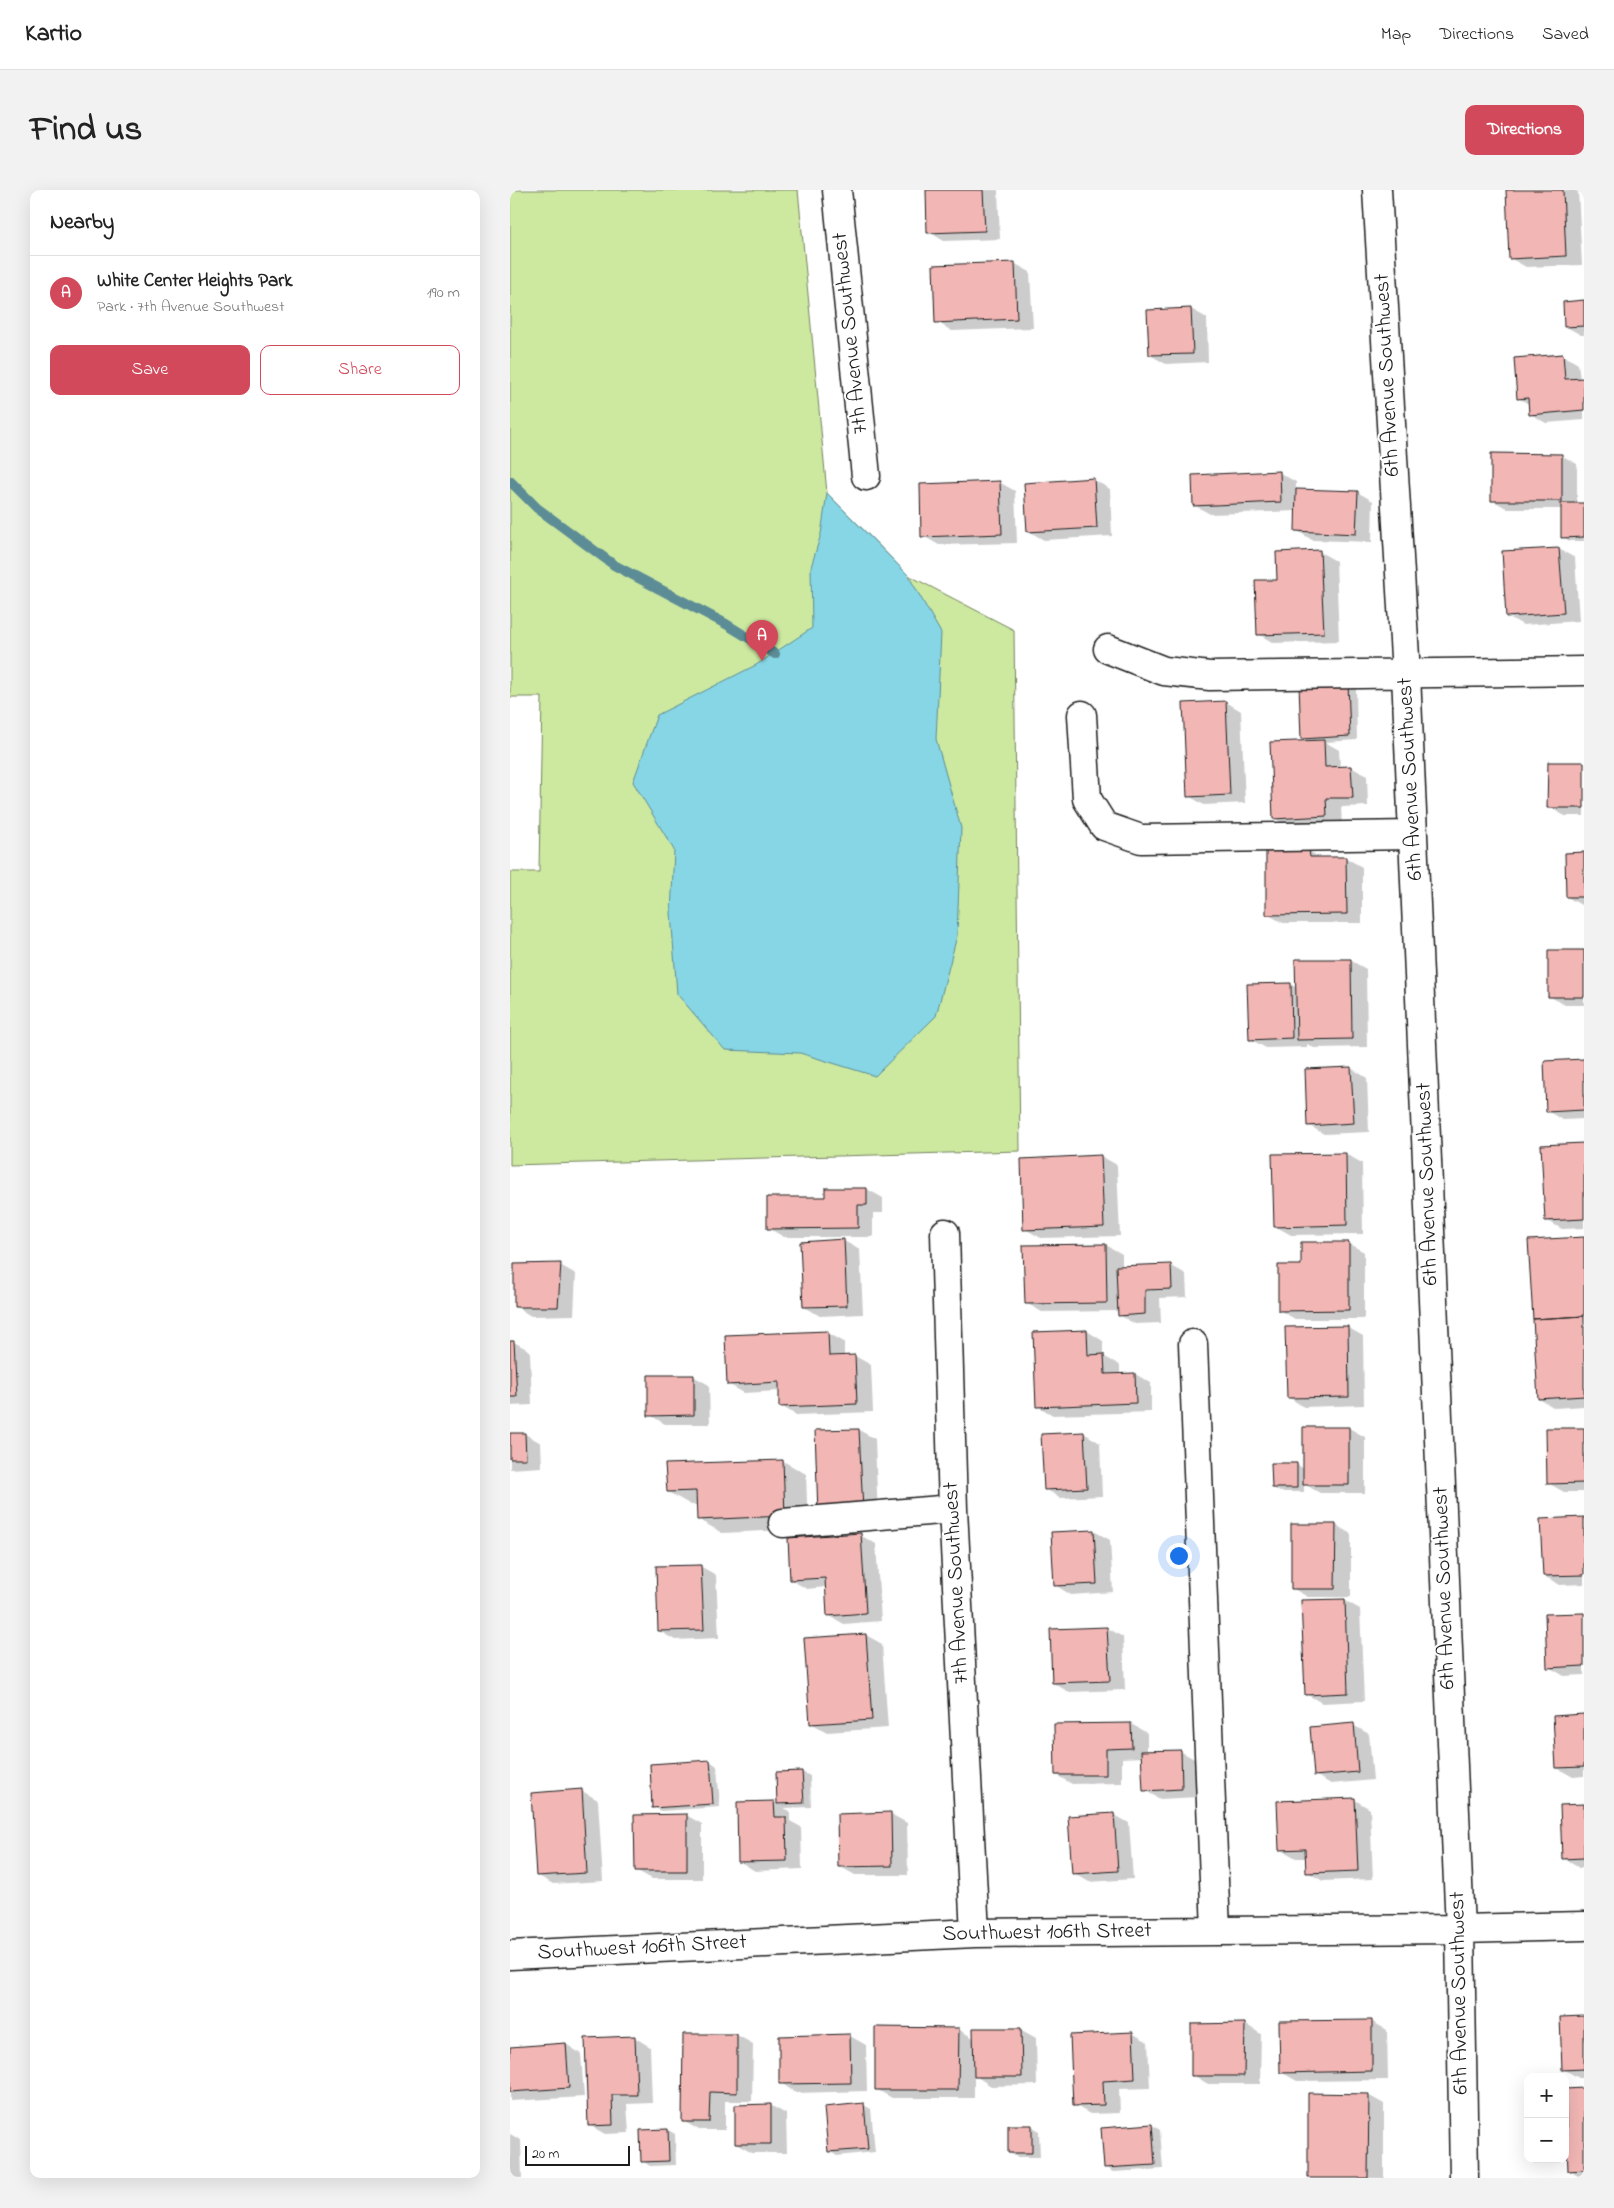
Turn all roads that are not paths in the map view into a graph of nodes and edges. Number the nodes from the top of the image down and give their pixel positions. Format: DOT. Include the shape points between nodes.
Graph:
graph roads {
  1 [pos="837,190"];
  2 [pos="1377,190"];
  3 [pos="866,476"];
  4 [pos="1108,650"];
  5 [pos="1584,671"];
  6 [pos="1406,674"];
  7 [pos="1082,715"];
  8 [pos="1413,835"];
  9 [pos="945,1233"];
  10 [pos="1193,1344"];
  11 [pos="953,1509"];
  12 [pos="783,1523"];
  13 [pos="1584,1926"];
  14 [pos="1460,1929"];
  15 [pos="1216,1931"];
  16 [pos="975,1933"];
  17 [pos="510,1955"];
  18 [pos="1464,2178"];
  1 -- 3 [label="street, 7th Avenue Southwest"];
  2 -- 6 [label="street, 6th Avenue Southwest"];
  4 -- 6 [label="street" via="1164,671 1210,676"];
  5 -- 6 [label="street"];
  6 -- 8 [label="street, 6th Avenue Southwest"];
  7 -- 8 [label="street" via="1087,800 1104,826 1141,839"];
  8 -- 14 [label="street, 6th Avenue Southwest"];
  9 -- 11 [label="street, 7th Avenue Southwest"];
  10 -- 15 [label="street"];
  11 -- 12 [label="street"];
  11 -- 16 [label="street, 7th Avenue Southwest"];
  13 -- 14 [label="street, Southwest 106th Street"];
  14 -- 15 [label="street, Southwest 106th Street"];
  14 -- 18 [label="street, 6th Avenue Southwest"];
  15 -- 16 [label="street, Southwest 106th Street"];
  16 -- 17 [label="street, Southwest 106th Street"];
}
